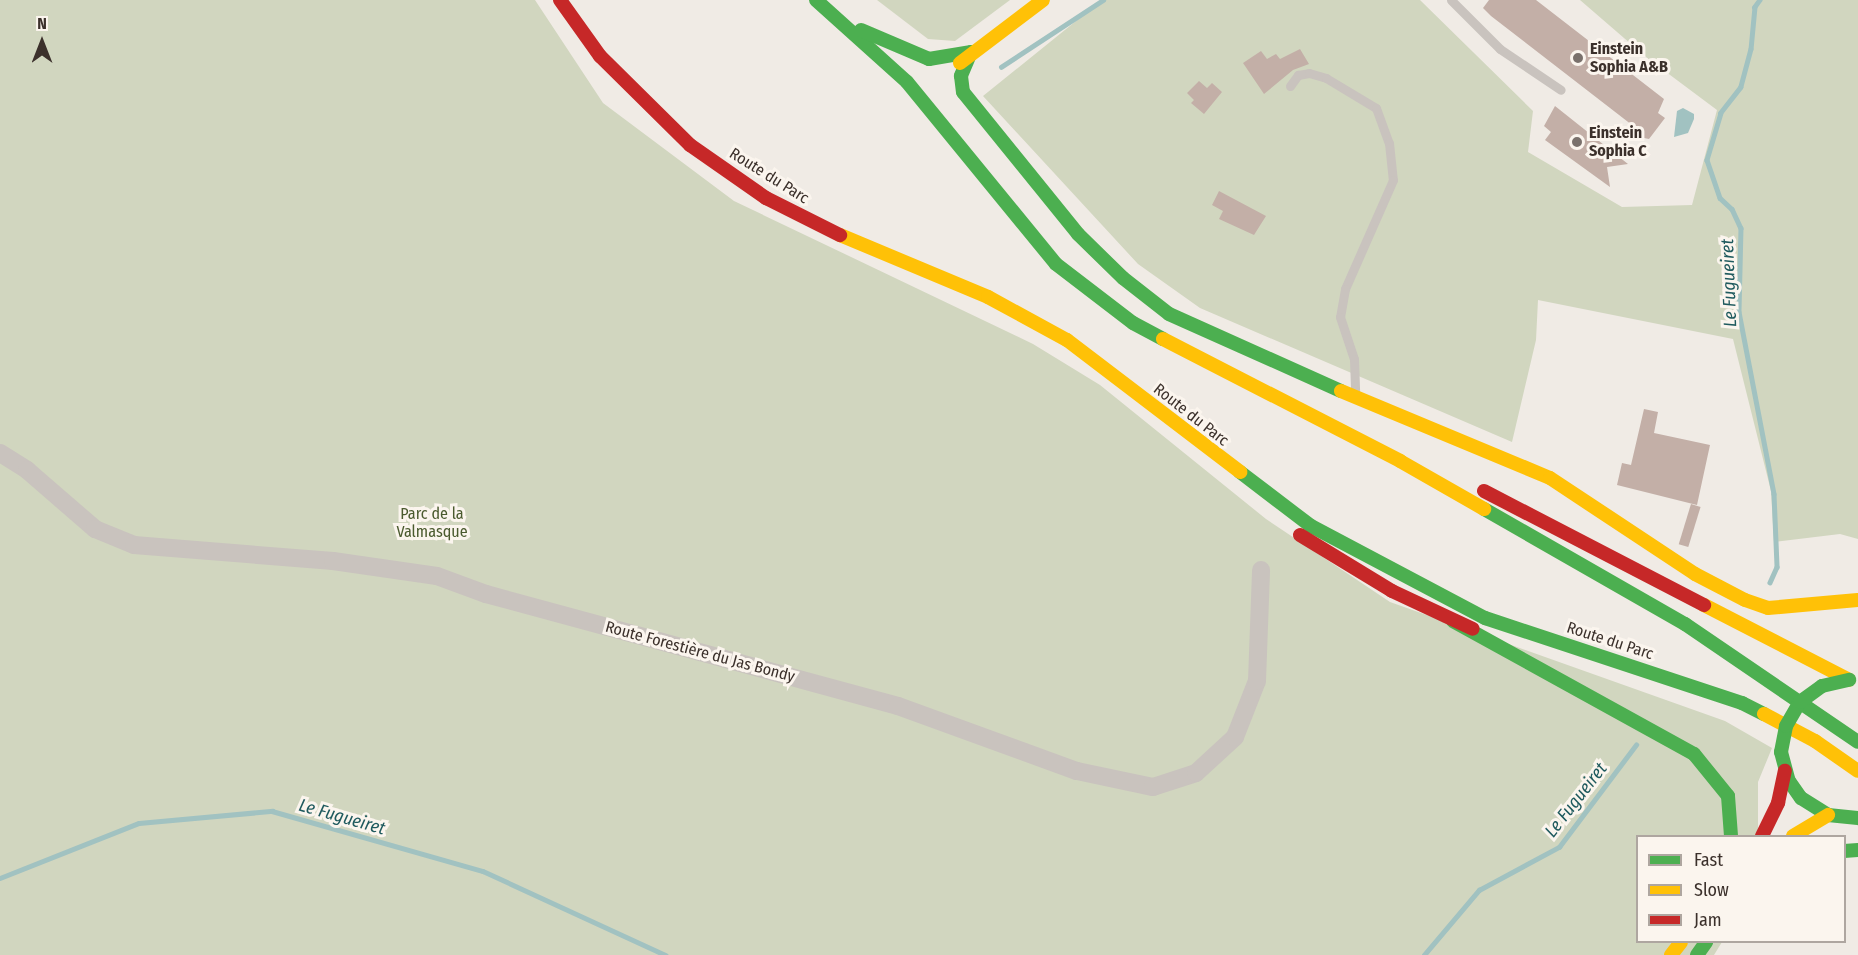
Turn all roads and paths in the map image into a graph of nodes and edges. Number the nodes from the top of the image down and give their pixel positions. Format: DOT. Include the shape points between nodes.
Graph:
graph roads {
  1 [pos="560,0"];
  2 [pos="816,0"];
  3 [pos="1043,0"];
  4 [pos="1450,0"];
  5 [pos="845,23"];
  6 [pos="970,52"];
  7 [pos="1290,86"];
  8 [pos="1561,90"];
  9 [pos="995,157"];
  10 [pos="1021,196"];
  11 [pos="1056,264"];
  12 [pos="1354,396"];
  13 [pos="1194,438"];
  14 [pos="0,453"];
  15 [pos="1400,461"];
  16 [pos="1261,570"];
  17 [pos="1858,600"];
  18 [pos="1453,621"];
  19 [pos="1853,680"];
  20 [pos="1858,742"];
  21 [pos="1782,752"];
  22 [pos="1785,771"];
  23 [pos="1858,771"];
  24 [pos="1828,815"];
  25 [pos="1858,818"];
  26 [pos="1731,835"];
  27 [pos="1763,835"];
  28 [pos="1796,835"];
  29 [pos="1680,943"];
  30 [pos="1671,955"];
  1 -- 13 [label="main road, Route du Parc" via="600,56 643,102 690,145 740,180 831,231 1032,319 1083,350"];
  2 -- 5 [label="main road"];
  3 -- 6 [label="main road"];
  4 -- 8 [label="lane" via="1500,49"];
  5 -- 6 [label="main road" via="929,58"];
  5 -- 11 [label="main road" via="907,82"];
  6 -- 9 [label="main road" via="953,70 949,87"];
  6 -- 12 [label="main road" via="961,76 963,92 1078,234 1123,278 1192,326"];
  7 -- 12 [label="lane" via="1298,75 1309,72 1326,78 1376,108 1389,143 1393,180 1345,289 1340,317 1354,359"];
  10 -- 11 [label="main road"];
  11 -- 15 [label="main road" via="1132,323"];
  12 -- 17 [label="main road" via="1550,478 1647,538 1695,574 1745,600 1768,608 1788,608"];
  13 -- 18 [label="main road" via="1215,466 1325,553"];
  13 -- 23 [label="main road, Route du Parc" via="1311,526 1485,618 1742,703 1815,741"];
  14 -- 16 [label="street, Route Forestière du Jas Bondy" via="27,470 95,528 134,545 293,558 437,576 486,594 898,706 1077,771 1153,787 1196,773 1235,737 1257,681"];
  15 -- 19 [label="main road" via="1490,493"];
  15 -- 20 [label="main road" via="1685,624"];
  18 -- 21 [label="main road" via="1715,707 1762,731"];
  18 -- 26 [label="main road" via="1694,754 1728,796"];
  19 -- 21 [label="main road, bridge" via="1822,686 1800,702 1786,726"];
  21 -- 22 [label="main road"];
  22 -- 24 [label="main road" via="1801,798"];
  22 -- 27 [label="main road" via="1778,803"];
  24 -- 25 [label="main road"];
  24 -- 28 [label="main road"];
  29 -- 30 [label="main road"];
}
